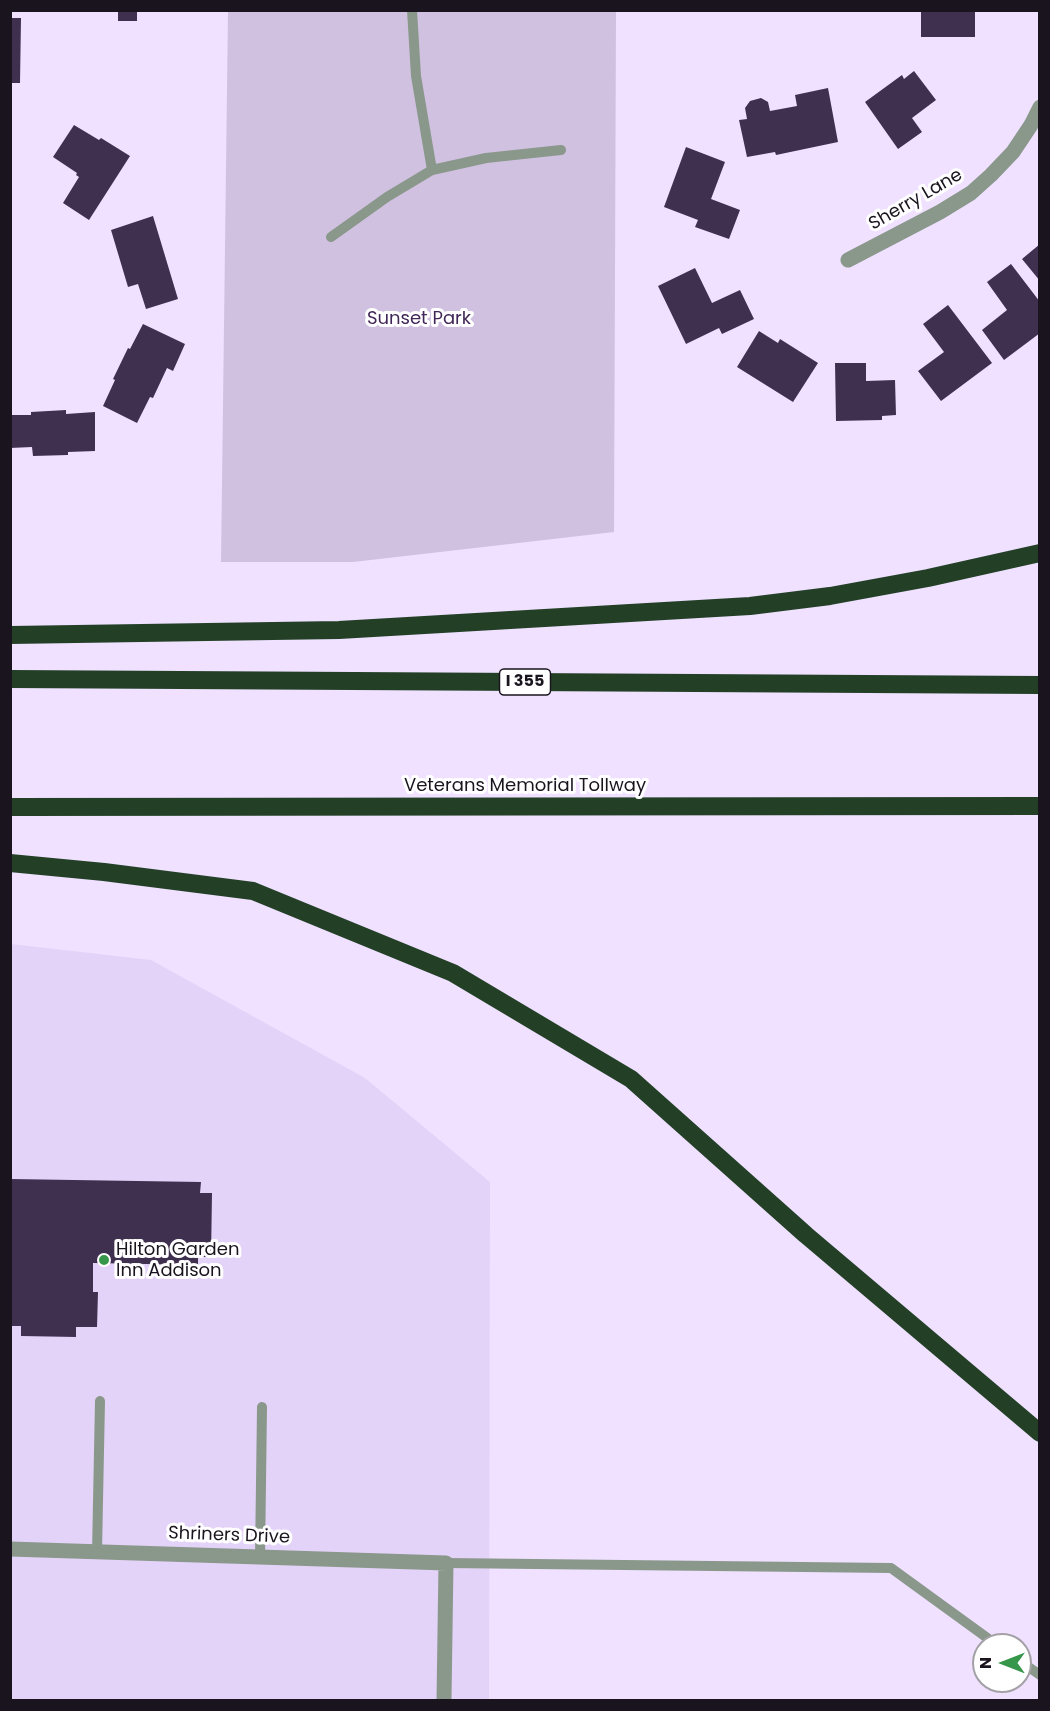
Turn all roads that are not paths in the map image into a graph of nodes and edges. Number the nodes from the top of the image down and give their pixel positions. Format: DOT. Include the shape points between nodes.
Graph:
graph roads {
  1 [pos="412,10"];
  2 [pos="1040,107"];
  3 [pos="561,150"];
  4 [pos="432,170"];
  5 [pos="331,237"];
  6 [pos="848,260"];
  7 [pos="1040,552"];
  8 [pos="10,635"];
  9 [pos="10,679"];
  10 [pos="1040,685"];
  11 [pos="1040,806"];
  12 [pos="10,807"];
  13 [pos="10,863"];
  14 [pos="100,1401"];
  15 [pos="262,1407"];
  16 [pos="1040,1433"];
  17 [pos="10,1549"];
  18 [pos="97,1552"];
  19 [pos="260,1557"];
  20 [pos="446,1563"];
  21 [pos="981,1633"];
  22 [pos="444,1701"];
  1 -- 4 [label="lane" via="416,76"];
  2 -- 6 [label="street, Sherry Lane" via="1013,152 971,193"];
  3 -- 4 [label="lane" via="486,158"];
  4 -- 5 [label="lane"];
  7 -- 8 [label="highway" via="928,578 750,606 339,630"];
  9 -- 10 [label="highway, I 355"];
  11 -- 12 [label="highway, Veterans Memorial Tollway"];
  13 -- 16 [label="highway" via="253,891 453,973 631,1079 806,1235"];
  14 -- 18 [label="lane"];
  15 -- 19 [label="lane"];
  17 -- 18 [label="street, Shriners Drive"];
  18 -- 19 [label="street, Shriners Drive"];
  19 -- 20 [label="street, Shriners Drive"];
  20 -- 21 [label="lane" via="891,1568"];
  20 -- 22 [label="street"];
}
